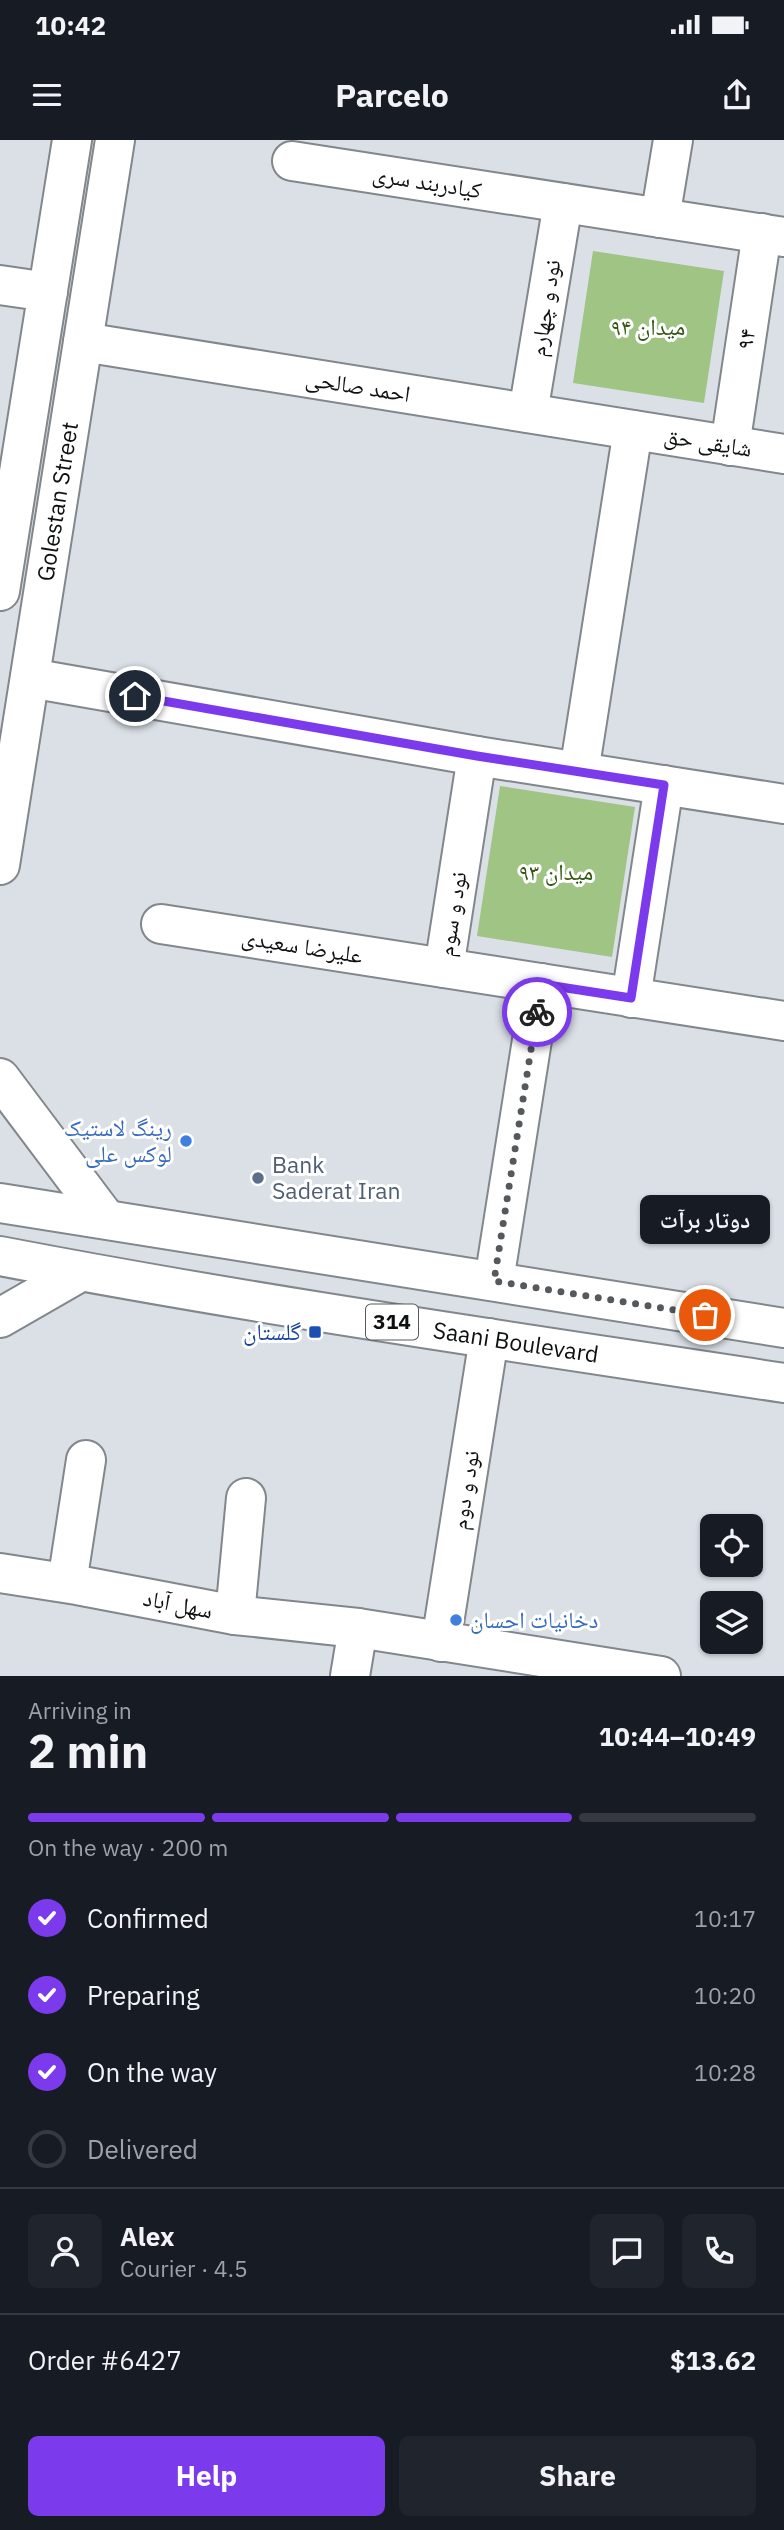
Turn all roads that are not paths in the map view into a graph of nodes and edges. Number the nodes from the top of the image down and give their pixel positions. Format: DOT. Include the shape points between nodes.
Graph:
graph roads {
  1 [pos="72,140"];
  2 [pos="116,140"];
  3 [pos="673,140"];
  4 [pos="292,161"];
  5 [pos="563,203"];
  6 [pos="660,218"];
  7 [pos="773,235"];
  8 [pos="0,285"];
  9 [pos="48,292"];
  10 [pos="83,342"];
  11 [pos="528,413"];
  12 [pos="633,430"];
  13 [pos="730,446"];
  14 [pos="784,454"];
  15 [pos="6,508"];
  16 [pos="0,591"];
  17 [pos="30,678"];
  18 [pos="477,756"];
  19 [pos="579,772"];
  20 [pos="664,785"];
  21 [pos="784,804"];
  22 [pos="0,864"];
  23 [pos="161,924"];
  24 [pos="444,968"];
  25 [pos="541,984"];
  26 [pos="631,998"];
  27 [pos="784,1021"];
  28 [pos="0,1078"];
  29 [pos="0,1203"];
  30 [pos="106,1219"];
  31 [pos="0,1256"];
  32 [pos="80,1272"];
  33 [pos="494,1281"];
  34 [pos="0,1318"];
  35 [pos="784,1328"];
  36 [pos="489,1338"];
  37 [pos="784,1383"];
  38 [pos="86,1460"];
  39 [pos="246,1498"];
  40 [pos="0,1573"];
  41 [pos="67,1583"];
  42 [pos="235,1615"];
  43 [pos="358,1628"];
  44 [pos="441,1642"];
  45 [pos="525,1665"];
  46 [pos="350,1676"];
  47 [pos="661,1676"];
  1 -- 9 [label="street, Golestan Street"];
  2 -- 10 [label="street, Golestan Street"];
  3 -- 6 [label="street"];
  4 -- 5 [label="street, کیادربند سری"];
  5 -- 6 [label="street, کیادربند سری"];
  5 -- 11 [label="street, نود و چهارم"];
  6 -- 7 [label="street, کیادربند سری"];
  7 -- 13 [label="street, ۹۴"];
  8 -- 9 [label="street"];
  9 -- 15 [label="street, Golestan Street"];
  10 -- 11 [label="street, احمد صالحی"];
  10 -- 17 [label="street, Golestan Street"];
  11 -- 12 [label="street, احمد صالحی"];
  12 -- 13 [label="street, شایقی حق"];
  12 -- 19 [label="street"];
  13 -- 14 [label="street, شایقی حق"];
  15 -- 16 [label="street, Golestan Street"];
  17 -- 18 [label="street"];
  17 -- 22 [label="street, Golestan Street"];
  18 -- 19 [label="street"];
  18 -- 24 [label="street, نود و سوم"];
  19 -- 20 [label="street"];
  20 -- 21 [label="street"];
  20 -- 26 [label="street"];
  23 -- 24 [label="street, علیرضا سعیدی"];
  24 -- 25 [label="street, نود و سوم"];
  25 -- 26 [label="street, نود و سوم"];
  25 -- 33 [label="street"];
  26 -- 27 [label="street, نود و سوم"];
  28 -- 30 [label="street"];
  29 -- 30 [label="street"];
  30 -- 33 [label="street"];
  31 -- 32 [label="street, Saani Boulevard / 314"];
  32 -- 34 [label="street"];
  32 -- 36 [label="street, Saani Boulevard / 314"];
  33 -- 35 [label="street"];
  36 -- 37 [label="street, Saani Boulevard / 314"];
  36 -- 44 [label="street, نود و دوم"];
  38 -- 41 [label="street"];
  39 -- 42 [label="street"];
  40 -- 41 [label="street, سهل آباد"];
  41 -- 42 [label="street, سهل آباد"];
  42 -- 43 [label="street, سهل آباد"];
  43 -- 44 [label="street, سهل آباد"];
  43 -- 46 [label="street"];
  44 -- 45 [label="street, سهل آباد"];
  45 -- 47 [label="street, سهل آباد"];
}
